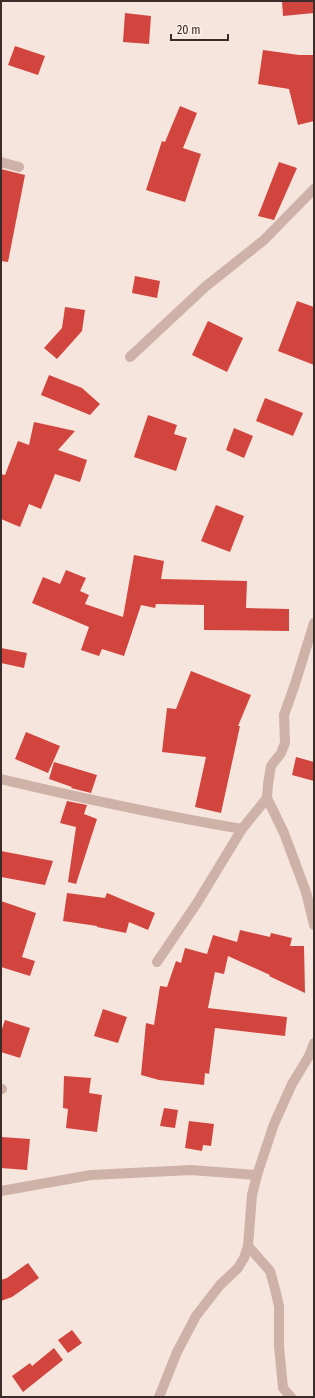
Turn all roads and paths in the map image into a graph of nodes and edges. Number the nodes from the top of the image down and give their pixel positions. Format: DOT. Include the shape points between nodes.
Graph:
graph roads {
  1 [pos="1,162"];
  2 [pos="19,167"];
  3 [pos="314,189"];
  4 [pos="130,356"];
  5 [pos="314,624"];
  6 [pos="1,779"];
  7 [pos="267,798"];
  8 [pos="242,829"];
  9 [pos="314,925"];
  10 [pos="157,962"];
  11 [pos="314,1043"];
  12 [pos="257,1175"];
  13 [pos="1,1191"];
  14 [pos="248,1246"];
  15 [pos="159,1397"];
  16 [pos="291,1397"];
  1 -- 2 [label="street"];
  3 -- 4 [label="street" via="264,240 205,287"];
  5 -- 7 [label="street" via="284,715 285,743 271,766"];
  6 -- 8 [label="street" via="126,807"];
  7 -- 8 [label="street"];
  7 -- 9 [label="street" via="284,833 306,892"];
  8 -- 10 [label="street"];
  11 -- 12 [label="street" via="274,1124"];
  12 -- 13 [label="street" via="190,1170 91,1175"];
  12 -- 14 [label="street" via="252,1195"];
  14 -- 15 [label="street" via="238,1268 220,1285 196,1316 177,1352"];
  14 -- 16 [label="street" via="270,1271 279,1306 279,1346 284,1388"];
}
